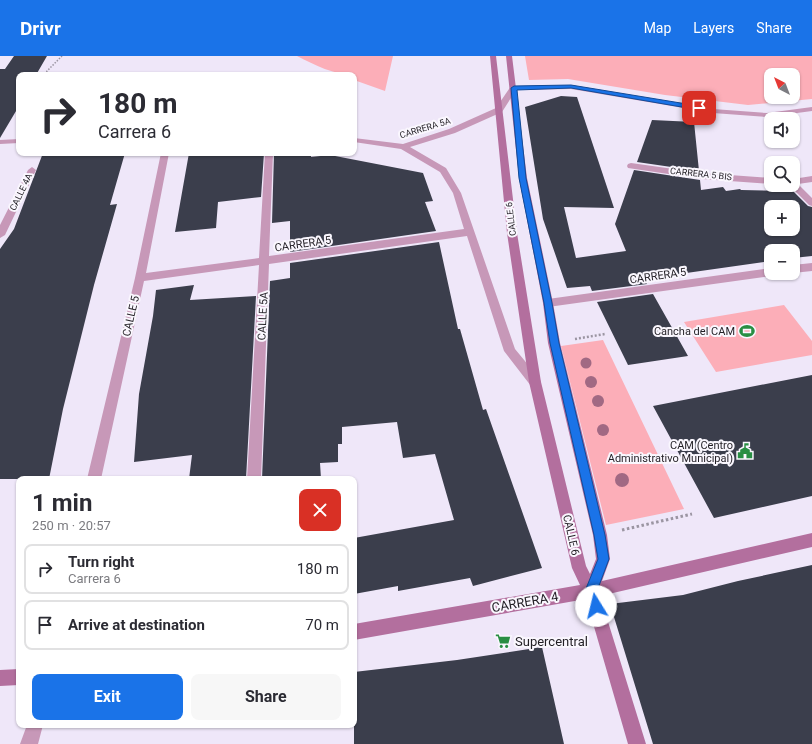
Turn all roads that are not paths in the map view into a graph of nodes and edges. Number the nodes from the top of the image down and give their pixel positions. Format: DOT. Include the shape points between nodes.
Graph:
graph roads {
  1 [pos="493,56"];
  2 [pos="509,56"];
  3 [pos="514,88"];
  4 [pos="812,109"];
  5 [pos="499,110"];
  6 [pos="357,140"];
  7 [pos="16,141"];
  8 [pos="0,142"];
  9 [pos="403,146"];
  10 [pos="164,156"];
  11 [pos="269,156"];
  12 [pos="631,166"];
  13 [pos="32,170"];
  14 [pos="812,179"];
  15 [pos="764,180"];
  16 [pos="800,182"];
  17 [pos="800,190"];
  18 [pos="812,203"];
  19 [pos="469,232"];
  20 [pos="0,235"];
  21 [pos="265,261"];
  22 [pos="812,267"];
  23 [pos="800,268"];
  24 [pos="764,273"];
  25 [pos="140,278"];
  26 [pos="548,303"];
  27 [pos="535,382"];
  28 [pos="95,476"];
  29 [pos="254,476"];
  30 [pos="812,540"];
  31 [pos="591,591"];
  32 [pos="357,631"];
  33 [pos="16,677"];
  34 [pos="0,678"];
  35 [pos="34,728"];
  36 [pos="29,744"];
  37 [pos="637,744"];
  1 -- 5 [label="street, CALLE 6"];
  2 -- 3 [label="street, CALLE 6"];
  3 -- 4 [label="street" via="571,86 713,111 767,115"];
  3 -- 5 [label="street"];
  3 -- 26 [label="street, CALLE 6" via="523,178"];
  5 -- 9 [label="street, CARRERA 5A" via="452,131"];
  5 -- 27 [label="street, CALLE 6" via="512,233"];
  6 -- 9 [label="street, CARRERA 5A"];
  7 -- 8 [label="street"];
  9 -- 19 [label="street, CALLE 6" via="443,170 457,193"];
  10 -- 25 [label="street, CALLE 5"];
  11 -- 21 [label="street, CALLE 5A"];
  12 -- 15 [label="street, CARRERA 5 BIS" via="702,176"];
  13 -- 20 [label="street, CALLE 4A"];
  14 -- 16 [label="street"];
  17 -- 18 [label="street"];
  19 -- 21 [label="street, CARRERA 5"];
  19 -- 27 [label="street, CALLE 6" via="510,351"];
  21 -- 25 [label="street, CARRERA 5"];
  21 -- 29 [label="street, CALLE 5A"];
  22 -- 23 [label="street"];
  24 -- 26 [label="street, CARRERA 5"];
  25 -- 28 [label="street, CALLE 5"];
  26 -- 31 [label="street, CALLE 6" via="554,343 600,535 603,559"];
  27 -- 31 [label="street, CALLE 6" via="578,568"];
  30 -- 31 [label="street, CARRERA 4"];
  31 -- 32 [label="street, CARRERA 4"];
  31 -- 37 [label="street, CALLE 6"];
  33 -- 34 [label="street"];
  35 -- 36 [label="street"];
}
